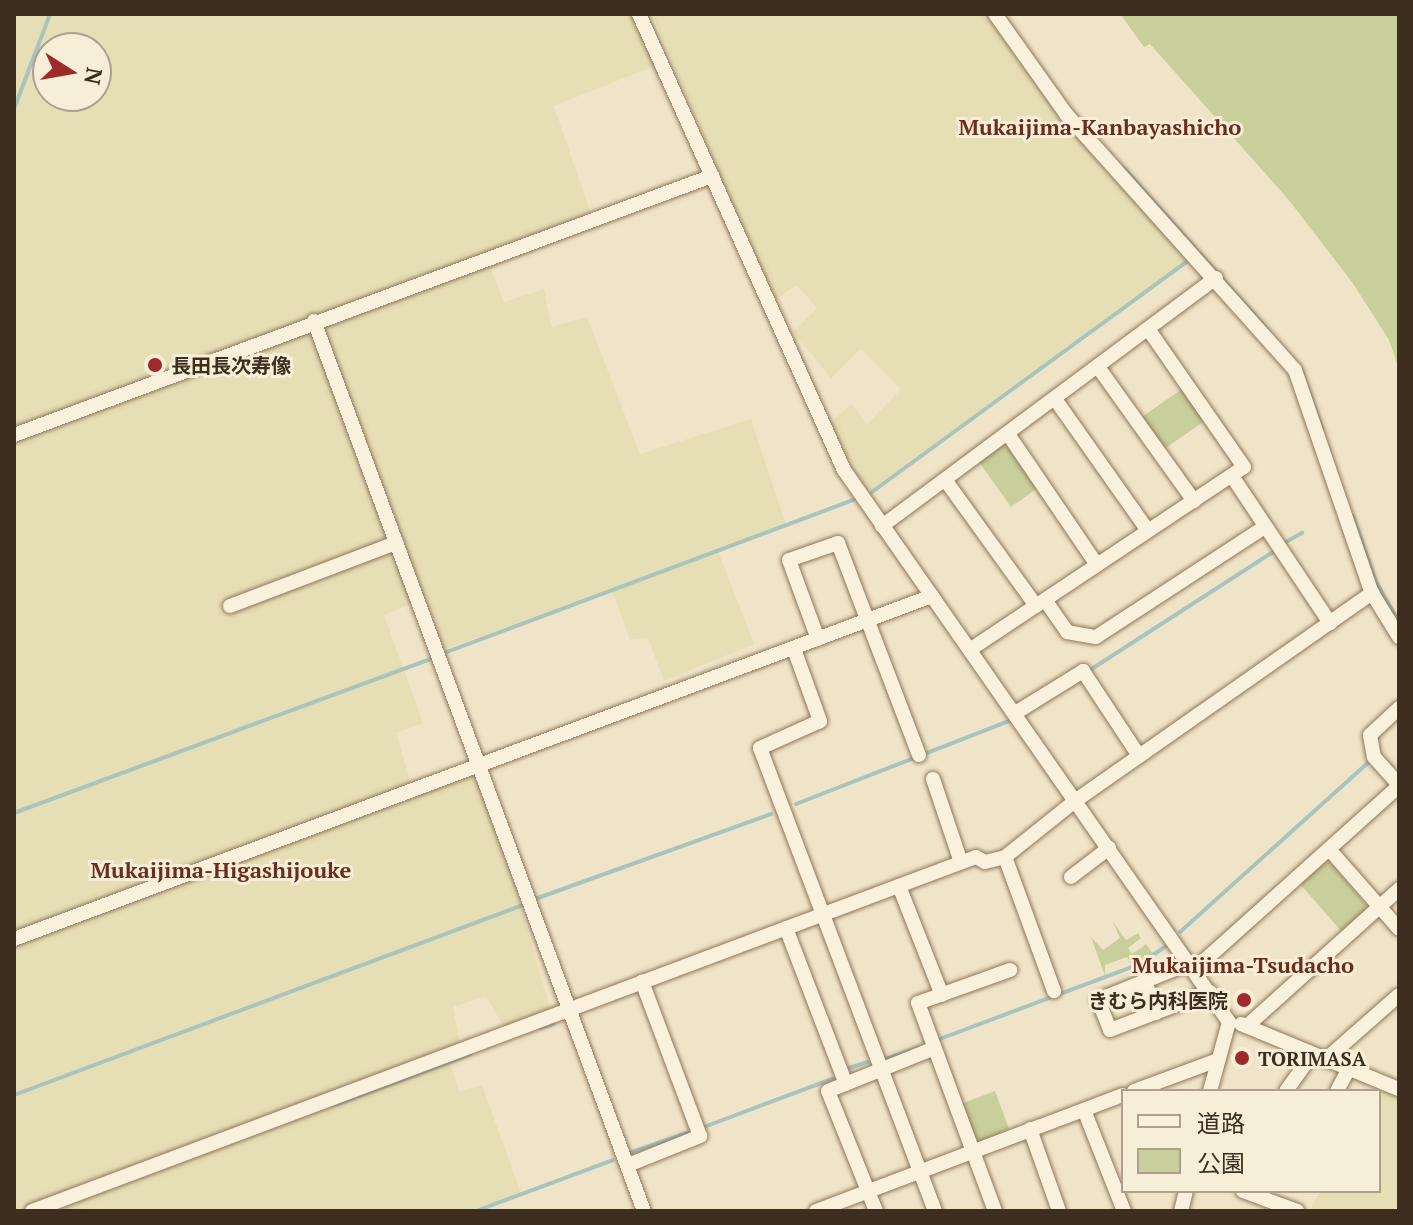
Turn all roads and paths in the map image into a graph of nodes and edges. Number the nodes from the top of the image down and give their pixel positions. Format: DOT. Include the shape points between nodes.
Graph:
graph roads {
  1 [pos="639,14"];
  2 [pos="995,14"];
  3 [pos="712,176"];
  4 [pos="1216,278"];
  5 [pos="314,321"];
  6 [pos="1148,329"];
  7 [pos="1098,367"];
  8 [pos="1055,399"];
  9 [pos="1008,434"];
  10 [pos="14,435"];
  11 [pos="1232,476"];
  12 [pos="946,481"];
  13 [pos="1194,501"];
  14 [pos="882,526"];
  15 [pos="1265,527"];
  16 [pos="1148,531"];
  17 [pos="396,543"];
  18 [pos="1097,565"];
  19 [pos="1372,593"];
  20 [pos="932,596"];
  21 [pos="1040,603"];
  22 [pos="230,606"];
  23 [pos="871,619"];
  24 [pos="1330,623"];
  25 [pos="1399,637"];
  26 [pos="818,639"];
  27 [pos="794,649"];
  28 [pos="971,649"];
  29 [pos="1399,708"];
  30 [pos="1017,712"];
  31 [pos="919,755"];
  32 [pos="1139,756"];
  33 [pos="480,765"];
  34 [pos="933,779"];
  35 [pos="1399,785"];
  36 [pos="1075,801"];
  37 [pos="1109,848"];
  38 [pos="1329,849"];
  39 [pos="1005,857"];
  40 [pos="961,862"];
  41 [pos="1071,877"];
  42 [pos="899,886"];
  43 [pos="1399,889"];
  44 [pos="1379,908"];
  45 [pos="821,915"];
  46 [pos="786,928"];
  47 [pos="1399,929"];
  48 [pos="14,939"];
  49 [pos="1192,966"];
  50 [pos="1010,970"];
  51 [pos="1145,981"];
  52 [pos="642,982"];
  53 [pos="1054,991"];
  54 [pos="1210,992"];
  55 [pos="942,995"];
  56 [pos="1399,995"];
  57 [pos="570,1009"];
  58 [pos="1156,1013"];
  59 [pos="1229,1022"];
  60 [pos="1247,1026"];
  61 [pos="935,1048"];
  62 [pos="1318,1058"];
  63 [pos="1218,1060"];
  64 [pos="1348,1070"];
  65 [pos="879,1071"];
  66 [pos="846,1084"];
  67 [pos="1139,1089"];
  68 [pos="1211,1089"];
  69 [pos="1288,1089"];
  70 [pos="1338,1089"];
  71 [pos="1399,1089"];
  72 [pos="1121,1096"];
  73 [pos="1084,1110"];
  74 [pos="1030,1129"];
  75 [pos="972,1152"];
  76 [pos="628,1165"];
  77 [pos="919,1172"];
  78 [pos="868,1191"];
  79 [pos="1256,1193"];
  80 [pos="1281,1197"];
  81 [pos="32,1211"];
  82 [pos="644,1211"];
  83 [pos="816,1211"];
  84 [pos="876,1211"];
  85 [pos="935,1211"];
  86 [pos="995,1211"];
  87 [pos="1059,1211"];
  88 [pos="1124,1211"];
  89 [pos="1297,1211"];
  1 -- 3 [label="street"];
  2 -- 4 [label="street" via="1066,114"];
  3 -- 5 [label="street"];
  3 -- 14 [label="street" via="832,449"];
  4 -- 6 [label="street"];
  4 -- 19 [label="street" via="1300,378"];
  5 -- 10 [label="street"];
  5 -- 17 [label="street"];
  6 -- 7 [label="street"];
  6 -- 11 [label="street" via="1244,467"];
  7 -- 8 [label="street"];
  7 -- 13 [label="street"];
  8 -- 9 [label="street"];
  8 -- 16 [label="street"];
  9 -- 12 [label="street"];
  9 -- 18 [label="street"];
  11 -- 13 [label="street"];
  11 -- 15 [label="street"];
  12 -- 14 [label="street"];
  12 -- 21 [label="street"];
  13 -- 16 [label="street"];
  14 -- 20 [label="street"];
  15 -- 21 [label="street" via="1096,637 1067,632"];
  15 -- 24 [label="street"];
  16 -- 18 [label="street"];
  17 -- 22 [label="street"];
  17 -- 33 [label="street"];
  18 -- 21 [label="street"];
  19 -- 24 [label="street"];
  19 -- 25 [label="street"];
  20 -- 23 [label="street"];
  20 -- 28 [label="street"];
  21 -- 28 [label="street"];
  23 -- 26 [label="street"];
  23 -- 26 [label="street" via="838,543 789,560"];
  23 -- 31 [label="street"];
  24 -- 32 [label="street"];
  26 -- 27 [label="street"];
  27 -- 33 [label="street"];
  27 -- 45 [label="street" via="820,721 760,748"];
  28 -- 30 [label="street"];
  29 -- 35 [label="street" via="1370,735 1374,757"];
  30 -- 32 [label="street" via="1083,671"];
  30 -- 36 [label="street"];
  32 -- 36 [label="street"];
  33 -- 48 [label="street"];
  33 -- 57 [label="street"];
  34 -- 40 [label="street"];
  35 -- 38 [label="street"];
  36 -- 37 [label="street"];
  36 -- 39 [label="street"];
  37 -- 41 [label="street"];
  37 -- 49 [label="street"];
  38 -- 44 [label="street"];
  38 -- 49 [label="street"];
  39 -- 40 [label="street"];
  39 -- 53 [label="street"];
  40 -- 42 [label="street"];
  42 -- 45 [label="street"];
  42 -- 55 [label="street"];
  43 -- 44 [label="street"];
  44 -- 47 [label="street"];
  44 -- 60 [label="street"];
  45 -- 46 [label="street"];
  45 -- 65 [label="street"];
  46 -- 52 [label="street"];
  46 -- 66 [label="street"];
  49 -- 51 [label="street"];
  49 -- 54 [label="street"];
  50 -- 55 [label="street"];
  51 -- 58 [label="street"];
  51 -- 58 [label="street" via="1098,1000 1110,1030"];
  52 -- 57 [label="street"];
  52 -- 76 [label="street" via="700,1136"];
  54 -- 58 [label="street"];
  54 -- 59 [label="street"];
  55 -- 61 [label="street" via="918,1003"];
  56 -- 62 [label="street"];
  57 -- 76 [label="street"];
  57 -- 81 [label="street"];
  59 -- 60 [label="street"];
  59 -- 63 [label="street"];
  60 -- 62 [label="street"];
  61 -- 65 [label="street"];
  61 -- 75 [label="street"];
  62 -- 64 [label="street"];
  62 -- 69 [label="street"];
  63 -- 67 [label="street"];
  63 -- 68 [label="street"];
  64 -- 70 [label="street"];
  64 -- 71 [label="street"];
  65 -- 66 [label="street"];
  65 -- 77 [label="street"];
  66 -- 78 [label="street" via="828,1091"];
  72 -- 73 [label="street"];
  73 -- 74 [label="street"];
  73 -- 88 [label="street"];
  74 -- 75 [label="street"];
  74 -- 87 [label="street"];
  75 -- 77 [label="street"];
  75 -- 86 [label="street"];
  76 -- 82 [label="street"];
  77 -- 78 [label="street"];
  77 -- 85 [label="street"];
  78 -- 83 [label="street"];
  78 -- 84 [label="street"];
  79 -- 80 [label="street"];
  80 -- 89 [label="street"];
}
